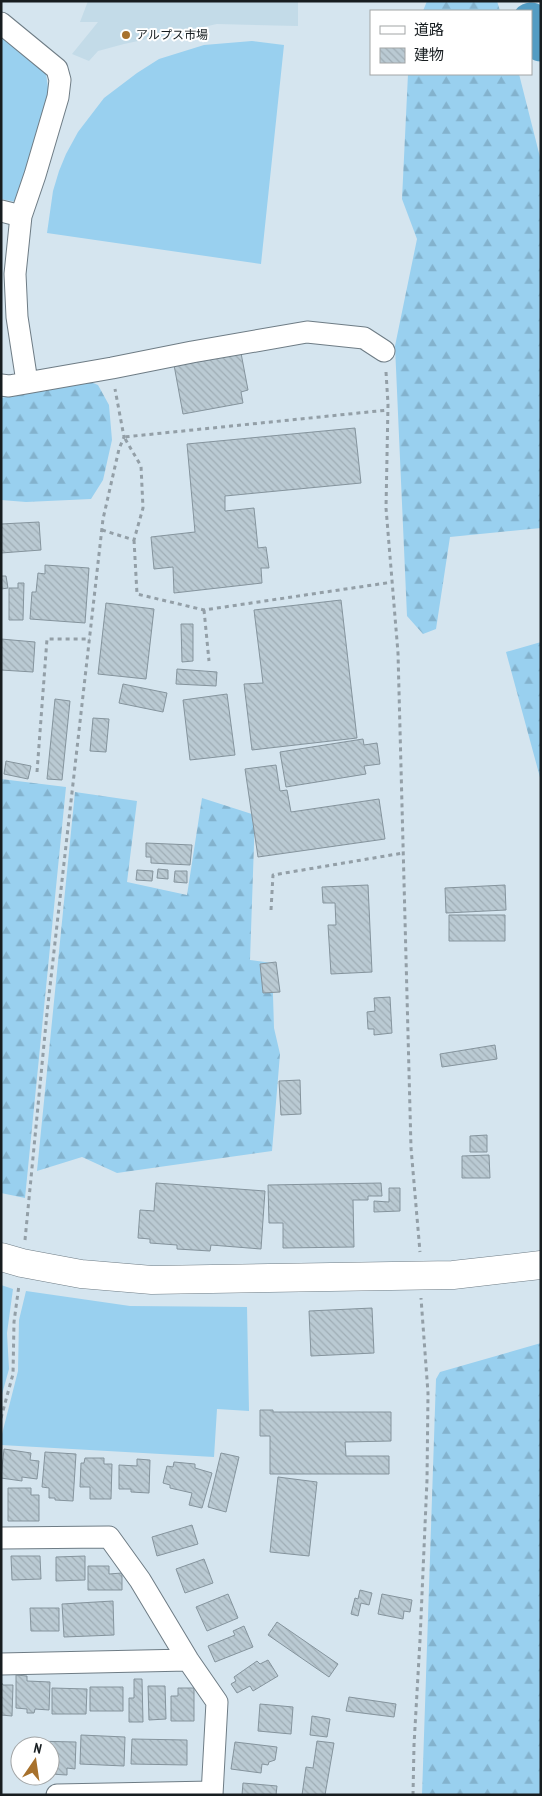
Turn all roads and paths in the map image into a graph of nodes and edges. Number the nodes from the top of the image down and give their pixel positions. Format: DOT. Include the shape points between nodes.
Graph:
graph roads {
  1 [pos="1,23"];
  2 [pos="11,214"];
  3 [pos="384,352"];
  4 [pos="112,368"];
  5 [pos="26,382"];
  6 [pos="1,385"];
  7 [pos="388,410"];
  8 [pos="124,437"];
  9 [pos="102,530"];
  10 [pos="134,540"];
  11 [pos="393,582"];
  12 [pos="204,610"];
  13 [pos="90,639"];
  14 [pos="209,662"];
  15 [pos="37,772"];
  16 [pos="403,853"];
  17 [pos="271,910"];
  18 [pos="11,1260"];
  19 [pos="541,1265"];
  20 [pos="420,1276"];
  21 [pos="1,1418"];
  22 [pos="1,1538"];
  23 [pos="188,1660"];
  24 [pos="1,1664"];
  25 [pos="212,1793"];
  26 [pos="57,1795"];
  27 [pos="413,1795"];
  1 -- 2 [label="street" via="57,69 60,80 35,176"];
  2 -- 5 [label="street" via="17,317"];
  3 -- 4 [label="street" via="364,338 307,332"];
  3 -- 7 [label="path"];
  4 -- 5 [label="street"];
  4 -- 8 [label="path"];
  5 -- 6 [label="street"];
  7 -- 8 [label="path"];
  7 -- 11 [label="path" via="386,508"];
  8 -- 9 [label="path"];
  8 -- 10 [label="path" via="141,466 144,508"];
  9 -- 10 [label="path"];
  9 -- 13 [label="path"];
  10 -- 12 [label="path" via="137,594"];
  11 -- 12 [label="path"];
  11 -- 16 [label="path"];
  12 -- 14 [label="path"];
  13 -- 15 [label="path" via="47,639"];
  13 -- 18 [label="path" via="47,1013 25,1244"];
  16 -- 17 [label="path" via="273,875"];
  16 -- 20 [label="path" via="411,1148"];
  18 -- 20 [label="street" via="81,1274 152,1280"];
  18 -- 21 [label="path" via="13,1374"];
  19 -- 20 [label="street"];
  20 -- 27 [label="path" via="428,1393 427,1480"];
  22 -- 23 [label="street" via="109,1537 140,1580"];
  23 -- 24 [label="street"];
  23 -- 25 [label="street" via="217,1702"];
  25 -- 26 [label="street"];
}
